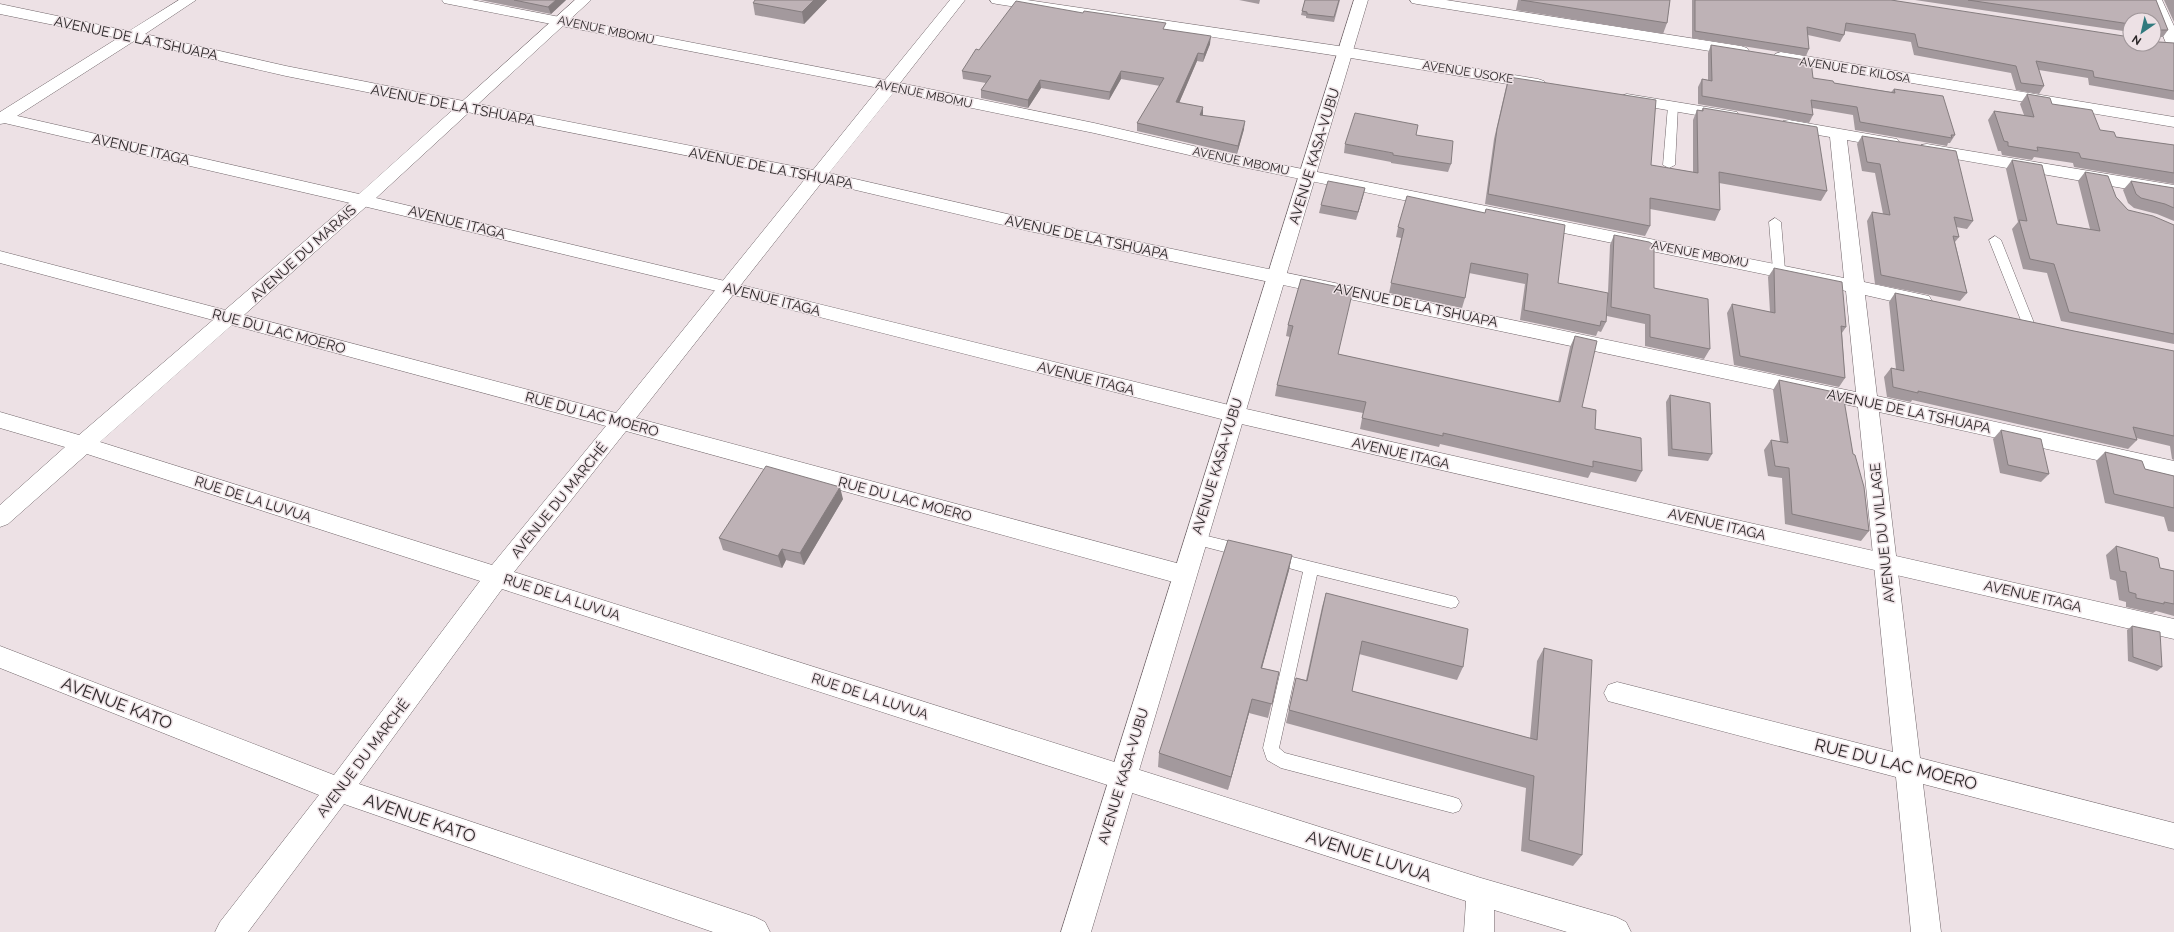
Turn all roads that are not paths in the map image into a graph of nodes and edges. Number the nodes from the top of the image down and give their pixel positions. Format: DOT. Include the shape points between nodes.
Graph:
graph roads {
  1 [pos="189,0"];
  2 [pos="449,0"];
  3 [pos="584,0"];
  4 [pos="958,0"];
  5 [pos="997,0"];
  6 [pos="1361,0"];
  7 [pos="1417,0"];
  8 [pos="2155,0"];
  9 [pos="0,9"];
  10 [pos="561,20"];
  11 [pos="132,36"];
  12 [pos="2170,44"];
  13 [pos="1345,52"];
  14 [pos="890,86"];
  15 [pos="1556,87"];
  16 [pos="1610,96"];
  17 [pos="1673,106"];
  18 [pos="466,108"];
  19 [pos="1,118"];
  20 [pos="1744,118"];
  21 [pos="2174,122"];
  22 [pos="1775,123"];
  23 [pos="1838,134"];
  24 [pos="1669,165"];
  25 [pos="1309,175"];
  26 [pos="818,176"];
  27 [pos="2109,180"];
  28 [pos="2174,191"];
  29 [pos="363,200"];
  30 [pos="2116,200"];
  31 [pos="1775,222"];
  32 [pos="1995,240"];
  33 [pos="0,257"];
  34 [pos="1780,270"];
  35 [pos="1277,276"];
  36 [pos="1854,287"];
  37 [pos="729,288"];
  38 [pos="1937,304"];
  39 [pos="230,318"];
  40 [pos="2006,318"];
  41 [pos="2036,324"];
  42 [pos="1868,402"];
  43 [pos="1233,414"];
  44 [pos="0,420"];
  45 [pos="622,422"];
  46 [pos="82,444"];
  47 [pos="2174,469"];
  48 [pos="0,518"];
  49 [pos="1195,539"];
  50 [pos="1886,562"];
  51 [pos="1311,568"];
  52 [pos="1184,575"];
  53 [pos="497,577"];
  54 [pos="1451,602"];
  55 [pos="2174,629"];
  56 [pos="0,657"];
  57 [pos="1617,693"];
  58 [pos="1907,766"];
  59 [pos="1123,777"];
  60 [pos="340,790"];
  61 [pos="1453,805"];
  62 [pos="2174,836"];
  63 [pos="1481,892"];
  64 [pos="230,932"];
  65 [pos="755,932"];
  66 [pos="1076,932"];
  67 [pos="1478,932"];
  68 [pos="1616,932"];
  69 [pos="1926,932"];
  1 -- 11 [label="street"];
  2 -- 10 [label="street, AVENUE MBOMU"];
  3 -- 10 [label="street, AVENUE DU MARAIS"];
  4 -- 14 [label="street, AVENUE DU MARCHÉ"];
  5 -- 13 [label="street, AVENUE USOKE"];
  6 -- 13 [label="street, AVENUE KASA-VUBU"];
  7 -- 21 [label="street, AVENUE DE KILOSA"];
  8 -- 12 [label="street"];
  9 -- 11 [label="street, AVENUE DE LA TSHUAPA"];
  10 -- 14 [label="street, AVENUE MBOMU"];
  10 -- 18 [label="street, AVENUE DU MARAIS"];
  11 -- 18 [label="street, AVENUE DE LA TSHUAPA"];
  11 -- 19 [label="street"];
  13 -- 15 [label="street, AVENUE USOKE"];
  13 -- 25 [label="street, AVENUE KASA-VUBU"];
  14 -- 25 [label="street, AVENUE MBOMU" via="918,94 1094,128"];
  14 -- 26 [label="street, AVENUE DU MARCHÉ"];
  16 -- 17 [label="street"];
  17 -- 20 [label="street"];
  17 -- 24 [label="lane"];
  18 -- 26 [label="street, AVENUE DE LA TSHUAPA"];
  18 -- 29 [label="street, AVENUE DU MARAIS"];
  19 -- 29 [label="street, AVENUE ITAGA"];
  22 -- 23 [label="street"];
  23 -- 27 [label="street"];
  23 -- 36 [label="street, AVENUE DU VILLAGE"];
  25 -- 34 [label="street, AVENUE MBOMU"];
  25 -- 35 [label="street, AVENUE KASA-VUBU"];
  26 -- 35 [label="street, AVENUE DE LA TSHUAPA" via="1029,225"];
  26 -- 37 [label="street, AVENUE DU MARCHÉ"];
  27 -- 28 [label="street"];
  27 -- 30 [label="street"];
  29 -- 37 [label="street, AVENUE ITAGA"];
  29 -- 39 [label="street, AVENUE DU MARAIS"];
  31 -- 34 [label="lane"];
  32 -- 41 [label="lane"];
  33 -- 39 [label="street, RUE DU LAC MOERO"];
  34 -- 36 [label="street, AVENUE MBOMU"];
  35 -- 42 [label="street, AVENUE DE LA TSHUAPA"];
  35 -- 43 [label="street, AVENUE KASA-VUBU"];
  36 -- 38 [label="street, AVENUE MBOMU"];
  36 -- 42 [label="street, AVENUE DU VILLAGE"];
  37 -- 43 [label="street, AVENUE ITAGA"];
  37 -- 45 [label="street, AVENUE DU MARCHÉ"];
  39 -- 45 [label="street, RUE DU LAC MOERO"];
  39 -- 46 [label="street, AVENUE DU MARAIS"];
  40 -- 41 [label="street"];
  42 -- 47 [label="street, AVENUE DE LA TSHUAPA"];
  42 -- 50 [label="street, AVENUE DU VILLAGE"];
  43 -- 49 [label="street, AVENUE KASA-VUBU"];
  43 -- 50 [label="street, AVENUE ITAGA"];
  44 -- 46 [label="street, RUE DE LA LUVUA"];
  45 -- 52 [label="street, RUE DU LAC MOERO"];
  45 -- 53 [label="street, AVENUE DU MARCHÉ"];
  46 -- 48 [label="street, AVENUE DU MARAIS"];
  46 -- 53 [label="street, RUE DE LA LUVUA"];
  49 -- 51 [label="lane"];
  49 -- 52 [label="street, AVENUE KASA-VUBU"];
  50 -- 55 [label="street, AVENUE ITAGA"];
  50 -- 58 [label="street, AVENUE DU VILLAGE"];
  51 -- 54 [label="lane"];
  51 -- 61 [label="lane" via="1271,748 1273,755 1281,760"];
  52 -- 59 [label="street, AVENUE KASA-VUBU"];
  53 -- 59 [label="street, RUE DE LA LUVUA"];
  53 -- 60 [label="street, AVENUE DU MARCHÉ"];
  56 -- 60 [label="street, AVENUE KATO"];
  57 -- 58 [label="street, RUE DU LAC MOERO"];
  58 -- 62 [label="street, RUE DU LAC MOERO"];
  58 -- 69 [label="street, AVENUE DU VILLAGE"];
  59 -- 63 [label="street, AVENUE LUVUA"];
  59 -- 66 [label="street, AVENUE KASA-VUBU"];
  60 -- 64 [label="street, AVENUE DU MARCHÉ"];
  60 -- 65 [label="street, AVENUE KATO"];
  63 -- 67 [label="street"];
  63 -- 68 [label="street, AVENUE LUVUA"];
}
